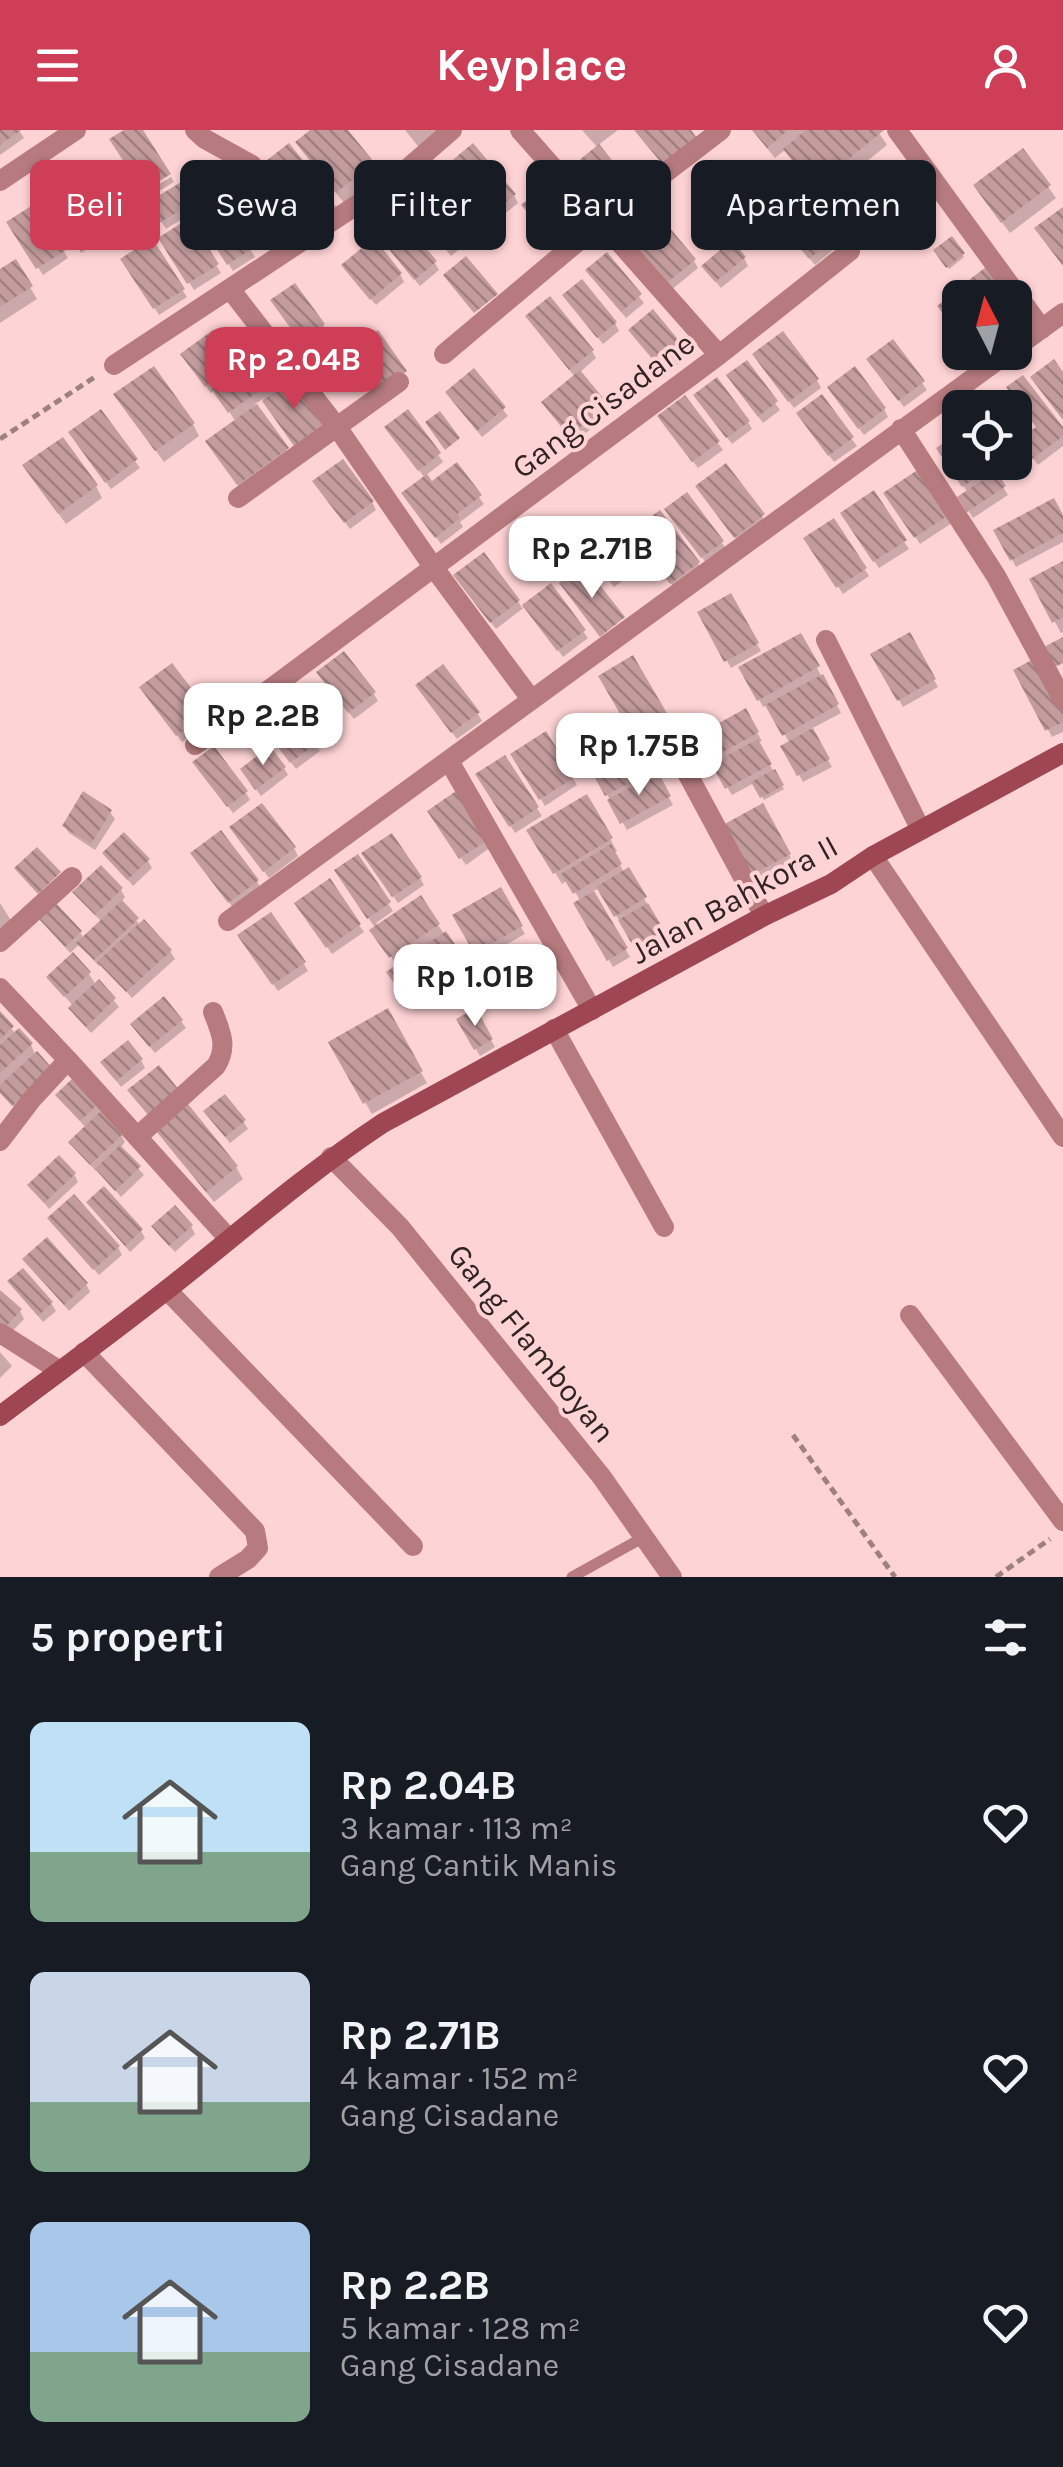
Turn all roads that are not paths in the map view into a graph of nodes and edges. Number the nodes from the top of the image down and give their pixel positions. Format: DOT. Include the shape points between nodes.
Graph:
graph roads {
  1 [pos="76,130"];
  2 [pos="195,130"];
  3 [pos="452,130"];
  4 [pos="520,130"];
  5 [pos="721,130"];
  6 [pos="897,130"];
  7 [pos="242,160"];
  8 [pos="546,160"];
  9 [pos="671,168"];
  10 [pos="0,181"];
  11 [pos="334,220"];
  12 [pos="288,250"];
  13 [pos="567,250"];
  14 [pos="625,250"];
  15 [pos="850,251"];
  16 [pos="230,288"];
  17 [pos="1063,314"];
  18 [pos="1042,329"];
  19 [pos="1032,336"];
  20 [pos="444,354"];
  21 [pos="719,355"];
  22 [pos="114,365"];
  23 [pos="984,370"];
  24 [pos="399,382"];
  25 [pos="337,426"];
  26 [pos="901,429"];
  27 [pos="238,498"];
  28 [pos="434,568"];
  29 [pos="826,640"];
  30 [pos="531,699"];
  31 [pos="1063,700"];
  32 [pos="666,734"];
  33 [pos="195,745"];
  34 [pos="1063,753"];
  35 [pos="449,761"];
  36 [pos="922,830"];
  37 [pos="874,856"];
  38 [pos="72,877"];
  39 [pos="764,916"];
  40 [pos="228,921"];
  41 [pos="0,942"];
  42 [pos="1,990"];
  43 [pos="592,1010"];
  44 [pos="214,1012"];
  45 [pos="554,1028"];
  46 [pos="68,1060"];
  47 [pos="138,1137"];
  48 [pos="1063,1137"];
  49 [pos="0,1141"];
  50 [pos="332,1157"];
  51 [pos="664,1227"];
  52 [pos="229,1239"];
  53 [pos="166,1290"];
  54 [pos="910,1315"];
  55 [pos="0,1333"];
  56 [pos="84,1352"];
  57 [pos="60,1371"];
  58 [pos="0,1416"];
  59 [pos="1063,1521"];
  60 [pos="644,1537"];
  61 [pos="413,1546"];
  62 [pos="219,1577"];
  63 [pos="572,1577"];
  64 [pos="672,1577"];
  1 -- 10 [label="street"];
  2 -- 7 [label="street"];
  3 -- 11 [label="street"];
  4 -- 8 [label="street"];
  5 -- 9 [label="street"];
  6 -- 18 [label="street"];
  12 -- 16 [label="street"];
  13 -- 20 [label="street"];
  14 -- 21 [label="street"];
  15 -- 21 [label="street, Gang Cisadane"];
  16 -- 22 [label="street"];
  16 -- 25 [label="street"];
  17 -- 18 [label="street"];
  18 -- 19 [label="street"];
  21 -- 28 [label="street, Gang Cisadane"];
  23 -- 26 [label="street"];
  24 -- 25 [label="street"];
  25 -- 27 [label="street"];
  25 -- 28 [label="street"];
  26 -- 30 [label="street"];
  26 -- 31 [label="street" via="996,576"];
  28 -- 30 [label="street"];
  28 -- 33 [label="street, Gang Cisadane"];
  29 -- 36 [label="street"];
  30 -- 35 [label="street"];
  32 -- 39 [label="street"];
  34 -- 36 [label="street, Jalan Bahkora II"];
  35 -- 40 [label="street"];
  35 -- 43 [label="street"];
  36 -- 37 [label="street, Jalan Bahkora II"];
  37 -- 39 [label="street, Jalan Bahkora II"];
  37 -- 48 [label="street"];
  38 -- 41 [label="street"];
  39 -- 43 [label="street, Jalan Bahkora II"];
  42 -- 46 [label="street"];
  43 -- 45 [label="street, Jalan Bahkora II"];
  44 -- 47 [label="street" via="223,1056"];
  45 -- 50 [label="street, Jalan Bahkora II"];
  45 -- 51 [label="street"];
  46 -- 47 [label="street"];
  46 -- 49 [label="street"];
  47 -- 52 [label="street"];
  50 -- 52 [label="street, Jalan Bahkora II"];
  50 -- 60 [label="street, Gang Flamboyan" via="412,1242"];
  52 -- 53 [label="street, Jalan Bahkora II"];
  53 -- 56 [label="street, Jalan Bahkora II"];
  53 -- 61 [label="street"];
  54 -- 59 [label="street"];
  55 -- 57 [label="street"];
  56 -- 57 [label="street, Jalan Bahkora II"];
  56 -- 62 [label="street" via="255,1531 255,1552"];
  57 -- 58 [label="street, Jalan Bahkora II"];
  60 -- 63 [label="lane"];
  60 -- 64 [label="street, Gang Flamboyan"];
}
